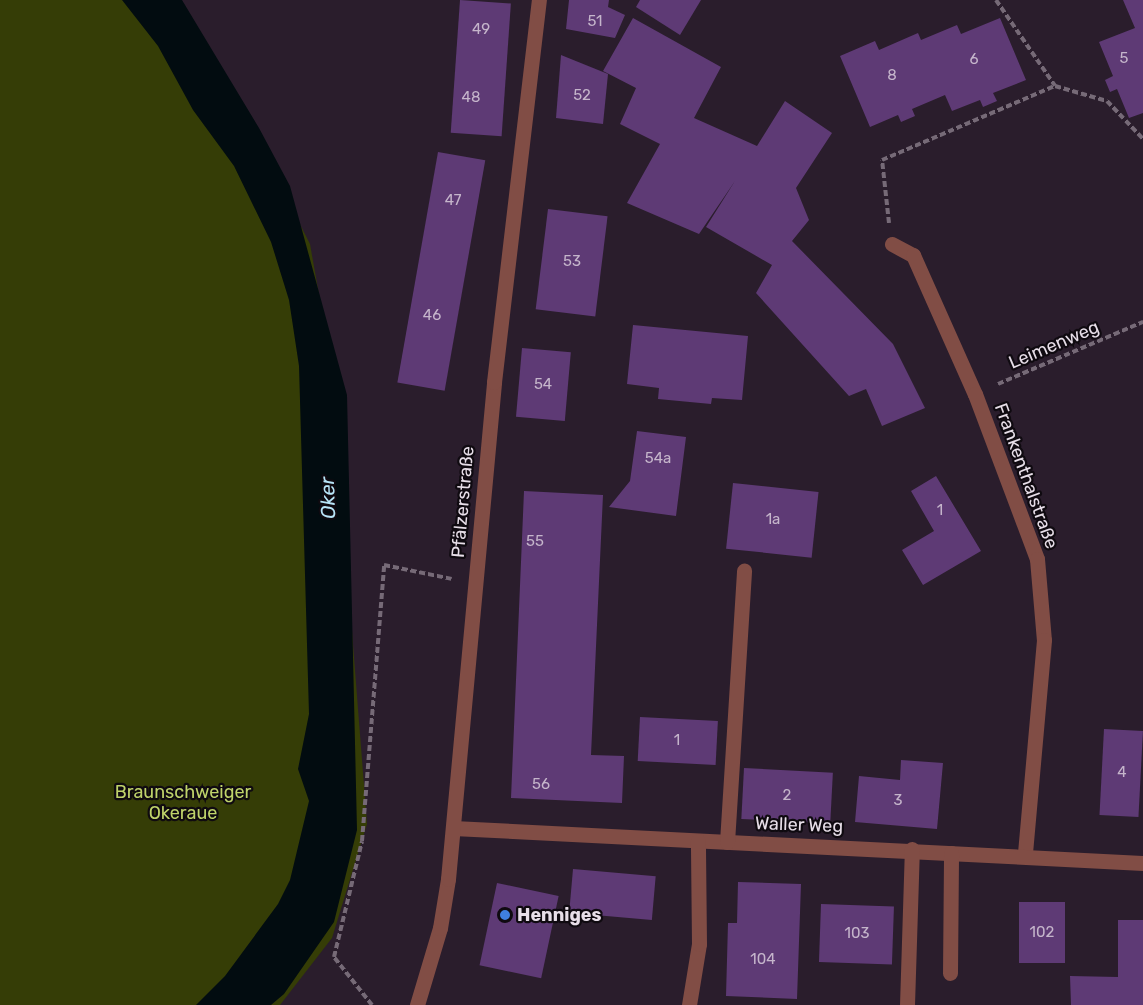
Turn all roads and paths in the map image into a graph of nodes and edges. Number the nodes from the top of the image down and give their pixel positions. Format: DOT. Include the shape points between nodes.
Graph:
graph roads {
  1 [pos="539,0"];
  2 [pos="996,0"];
  3 [pos="1055,86"];
  4 [pos="1143,139"];
  5 [pos="892,244"];
  6 [pos="1143,322"];
  7 [pos="975,394"];
  8 [pos="744,570"];
  9 [pos="476,585"];
  10 [pos="453,828"];
  11 [pos="698,841"];
  12 [pos="727,842"];
  13 [pos="912,849"];
  14 [pos="951,853"];
  15 [pos="1025,854"];
  16 [pos="1143,863"];
  17 [pos="951,973"];
  18 [pos="372,1005"];
  19 [pos="417,1005"];
  20 [pos="689,1005"];
  21 [pos="907,1005"];
  1 -- 9 [label="street, Pfälzerstraße" via="494,382"];
  2 -- 3 [label="path"];
  3 -- 4 [label="path" via="1107,101"];
  3 -- 5 [label="path" via="882,160"];
  5 -- 7 [label="street, Frankenthalstraße" via="913,255"];
  6 -- 7 [label="path, Leimenweg"];
  7 -- 15 [label="street, Frankenthalstraße" via="1026,522 1043,603 1044,640"];
  8 -- 12 [label="street"];
  9 -- 10 [label="street, Pfälzerstraße"];
  9 -- 18 [label="path" via="384,565 362,841 334,957"];
  10 -- 11 [label="street, Waller Weg"];
  10 -- 19 [label="street, Pfälzerstraße" via="440,928"];
  11 -- 12 [label="street, Waller Weg"];
  11 -- 20 [label="street" via="699,944"];
  12 -- 13 [label="street, Waller Weg"];
  13 -- 14 [label="street, Waller Weg"];
  13 -- 21 [label="street"];
  14 -- 15 [label="street, Waller Weg"];
  14 -- 17 [label="street"];
  15 -- 16 [label="street, Waller Weg"];
}
